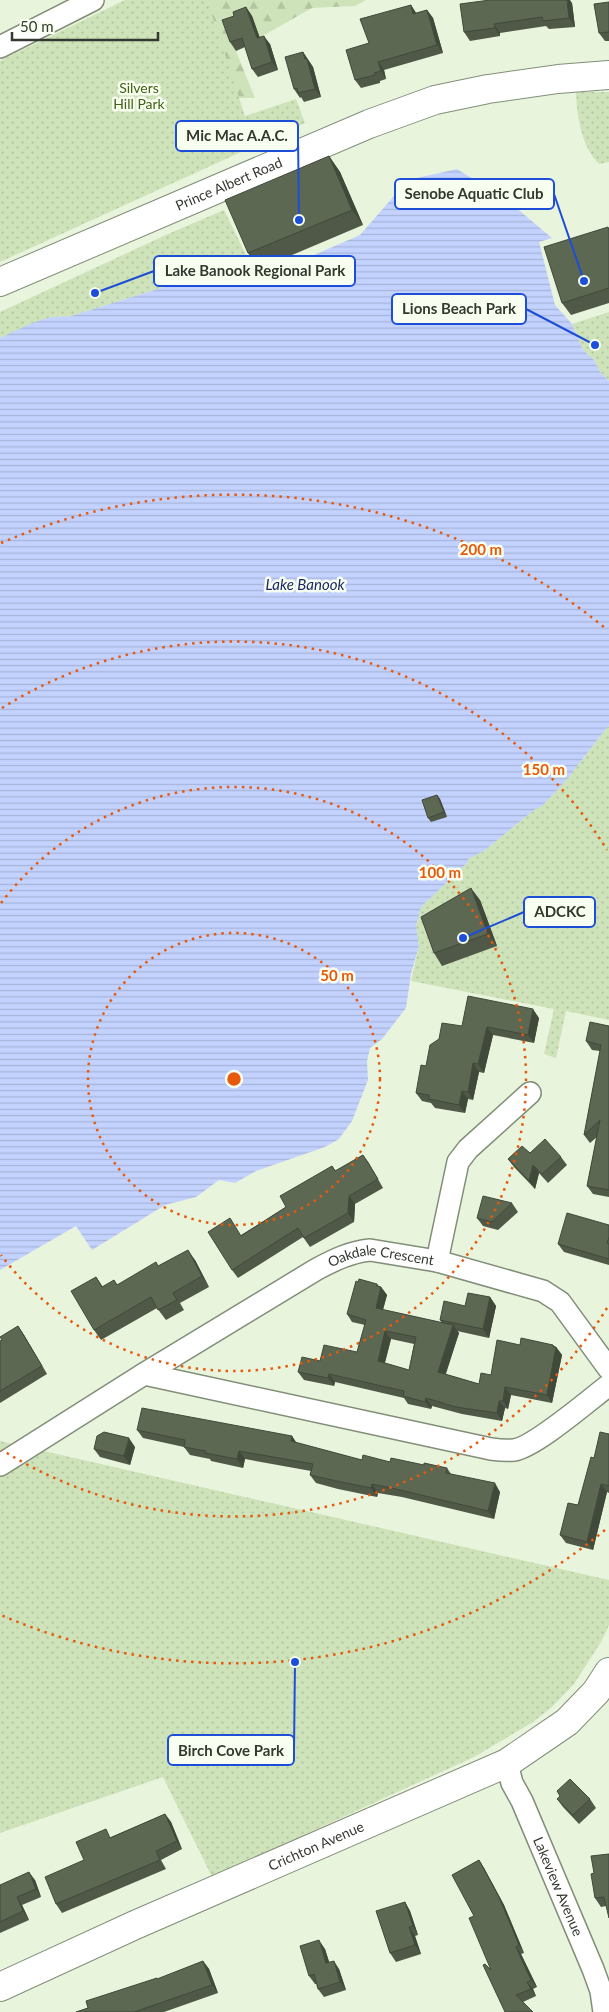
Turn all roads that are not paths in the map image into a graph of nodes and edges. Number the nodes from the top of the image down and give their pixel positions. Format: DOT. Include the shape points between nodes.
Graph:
graph roads {
  1 [pos="93,0"];
  2 [pos="0,46"];
  3 [pos="609,75"];
  4 [pos="0,282"];
  5 [pos="530,1093"];
  6 [pos="437,1262"];
  7 [pos="609,1369"];
  8 [pos="144,1374"];
  9 [pos="609,1385"];
  10 [pos="0,1465"];
  11 [pos="609,1672"];
  12 [pos="507,1763"];
  13 [pos="0,1987"];
  14 [pos="604,2012"];
  1 -- 2 [label="street"];
  3 -- 4 [label="street, Prince Albert Road" via="549,80 435,100 369,124"];
  5 -- 6 [label="street" via="458,1162"];
  6 -- 7 [label="street, Oakdale Crescent" via="543,1291 554,1297"];
  6 -- 8 [label="street, Oakdale Crescent" via="370,1250 344,1256 317,1269"];
  8 -- 9 [label="street" via="506,1450 532,1444"];
  8 -- 10 [label="street, Oakdale Crescent"];
  11 -- 12 [label="street, Crichton Avenue" via="596,1692 567,1722"];
  12 -- 13 [label="street, Crichton Avenue"];
  12 -- 14 [label="street, Lakeview Avenue" via="512,1783 593,1969"];
}
